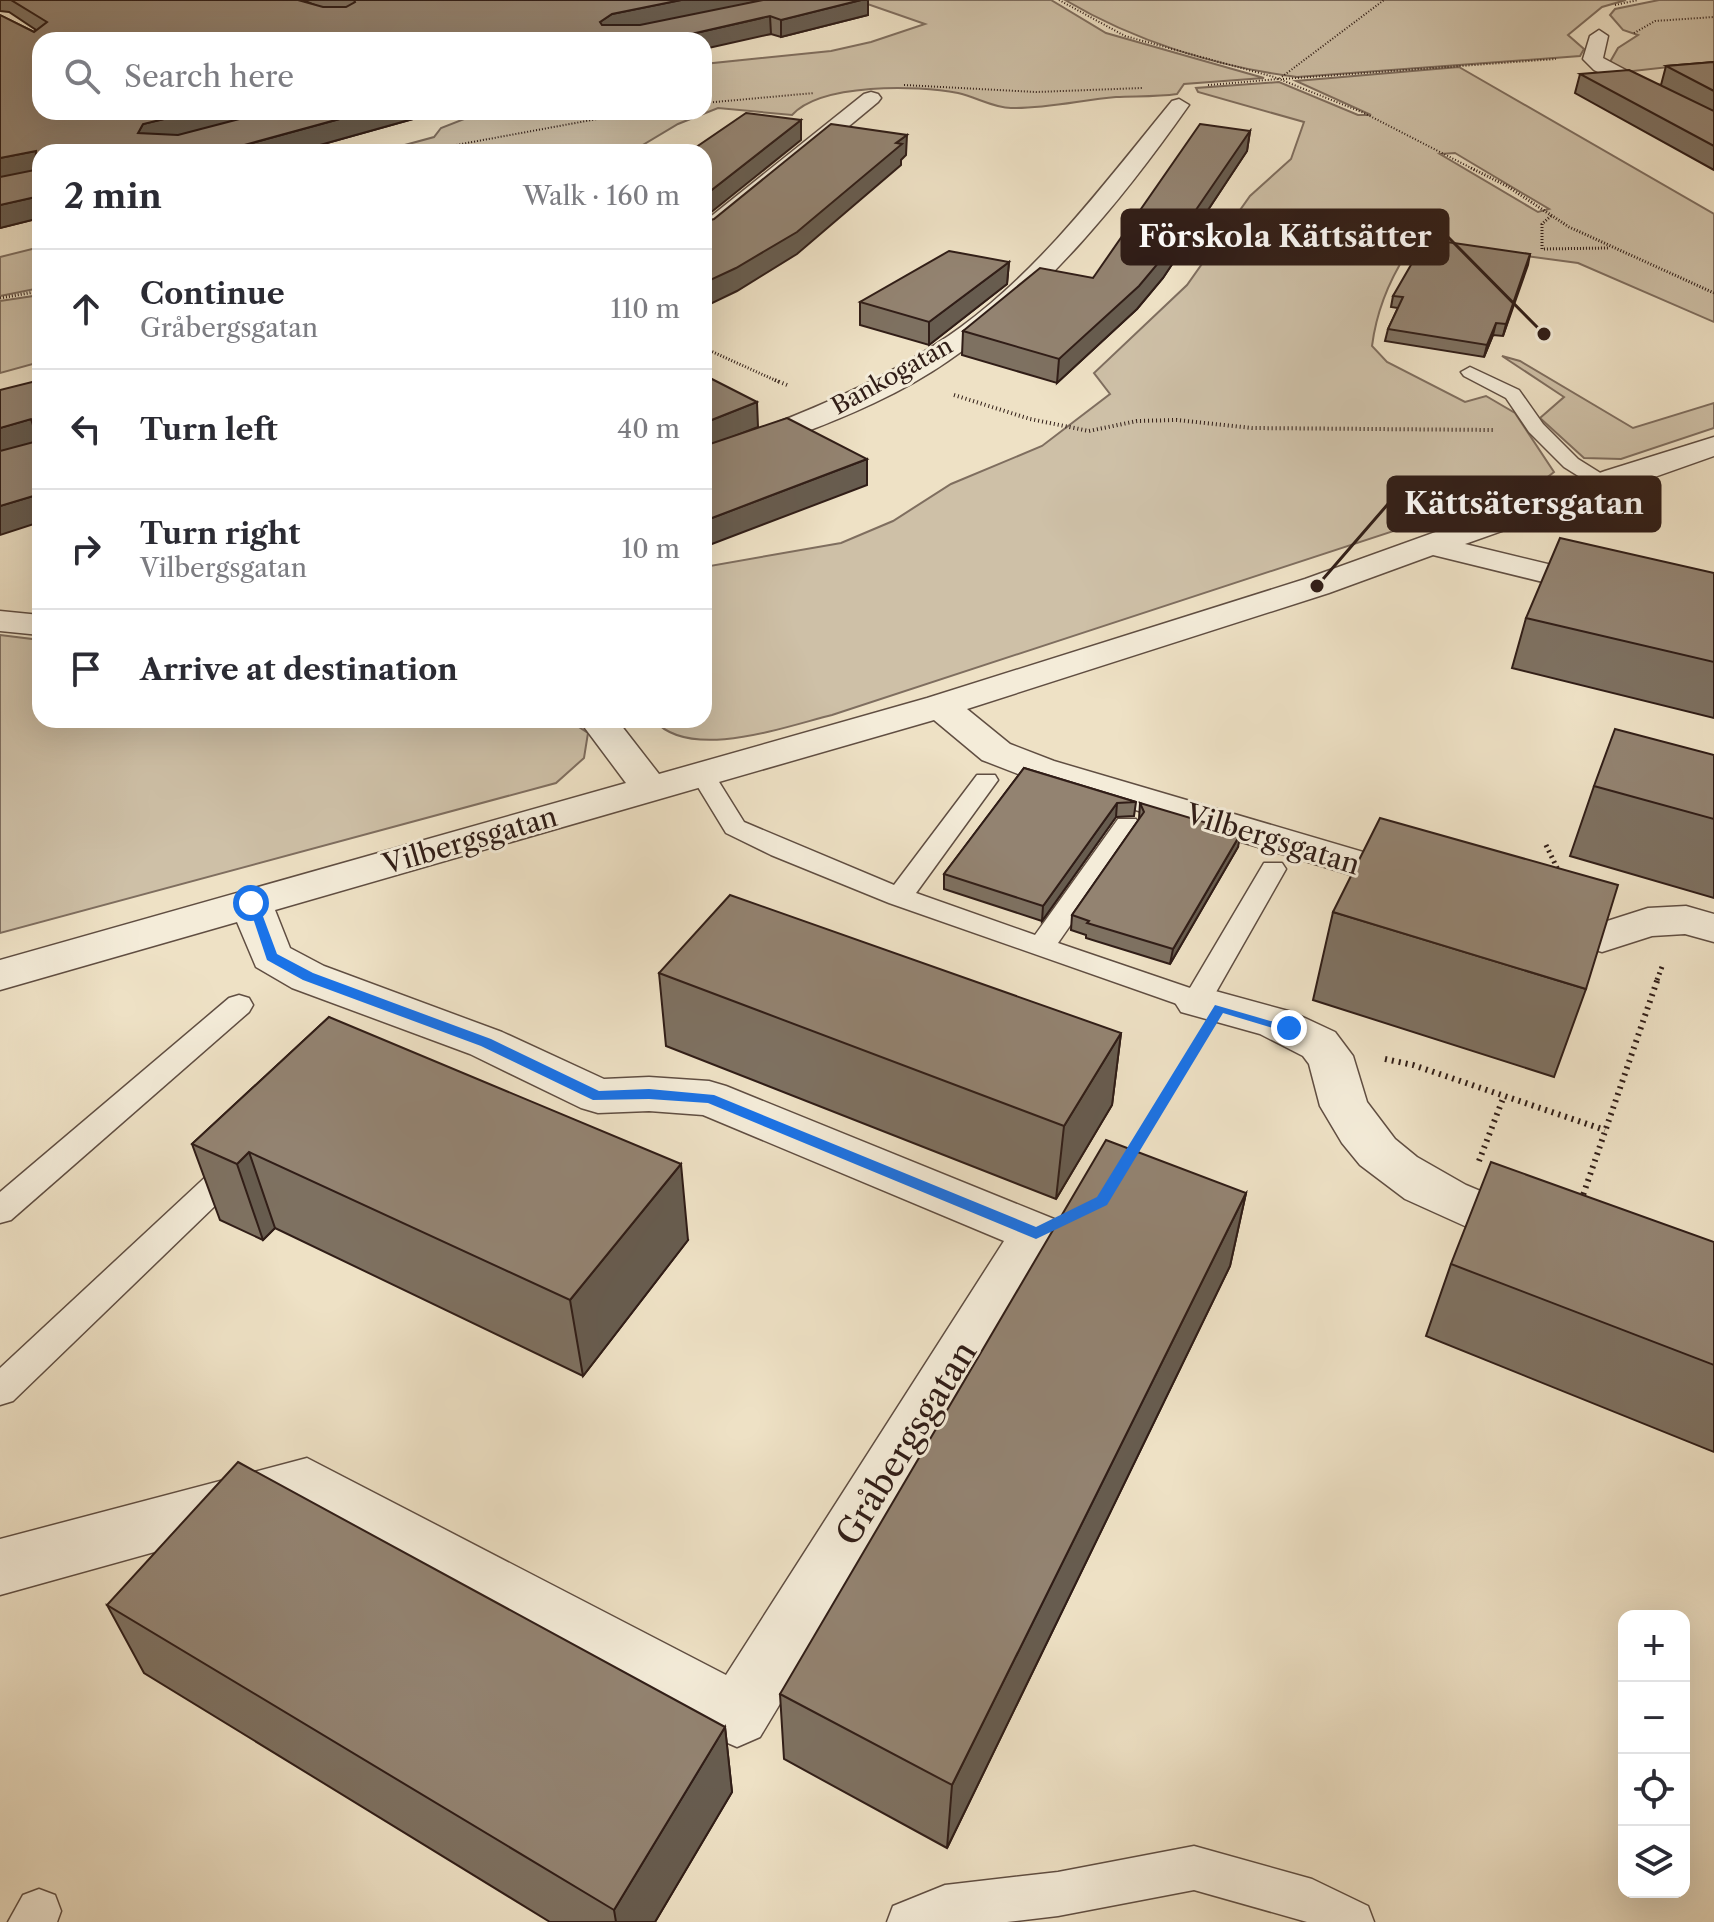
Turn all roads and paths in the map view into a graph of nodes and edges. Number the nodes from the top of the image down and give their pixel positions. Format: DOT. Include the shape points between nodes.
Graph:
graph roads {
  1 [pos="1059,0"];
  2 [pos="1384,0"];
  3 [pos="1714,18"];
  4 [pos="1599,36"];
  5 [pos="1593,59"];
  6 [pos="1279,79"];
  7 [pos="1206,85"];
  8 [pos="1149,88"];
  9 [pos="844,91"];
  10 [pos="871,98"];
  11 [pos="712,102"];
  12 [pos="1179,105"];
  13 [pos="592,120"];
  14 [pos="1714,125"];
  15 [pos="303,140"];
  16 [pos="313,144"];
  17 [pos="462,144"];
  18 [pos="1551,216"];
  19 [pos="712,227"];
  20 [pos="1611,248"];
  21 [pos="32,292"];
  22 [pos="1714,293"];
  23 [pos="0,298"];
  24 [pos="712,352"];
  25 [pos="1470,372"];
  26 [pos="900,377"];
  27 [pos="838,408"];
  28 [pos="1536,428"];
  29 [pos="1714,446"];
  30 [pos="712,458"];
  31 [pos="1603,483"];
  32 [pos="1430,545"];
  33 [pos="1714,614"];
  34 [pos="0,621"];
  35 [pos="32,624"];
  36 [pos="940,706"];
  37 [pos="604,728"];
  38 [pos="702,774"];
  39 [pos="986,780"];
  40 [pos="650,788"];
  41 [pos="1127,825"];
  42 [pos="1273,869"];
  43 [pos="1452,892"];
  44 [pos="899,897"];
  45 [pos="251,903"];
  46 [pos="1512,910"];
  47 [pos="1714,928"];
  48 [pos="1602,938"];
  49 [pos="1041,947"];
  50 [pos="0,975"];
  51 [pos="1208,1004"];
  52 [pos="239,1005"];
  53 [pos="1321,1045"];
  54 [pos="1504,1095"];
  55 [pos="1605,1130"];
  56 [pos="255,1149"];
  57 [pos="1125,1167"];
  58 [pos="1460,1206"];
  59 [pos="0,1211"];
  60 [pos="1566,1247"];
  61 [pos="0,1390"];
  62 [pos="0,1567"];
  63 [pos="909,1922"];
  64 [pos="1352,1922"];
  1 -- 6 [label="path" via="1125,36"];
  2 -- 6 [label="path"];
  3 -- 4 [label="path" via="1655,21 1634,33"];
  4 -- 5 [label="street"];
  5 -- 6 [label="path"];
  5 -- 14 [label="street"];
  6 -- 7 [label="path"];
  6 -- 18 [label="path" via="1446,154"];
  8 -- 9 [label="path" via="1036,92 904,85"];
  9 -- 10 [label="path"];
  9 -- 11 [label="path"];
  10 -- 19 [label="street"];
  12 -- 26 [label="street, Bankogatan" via="1027,284 948,348"];
  13 -- 17 [label="path"];
  15 -- 16 [label="path"];
  18 -- 20 [label="path"];
  18 -- 20 [label="path" via="1542,224 1542,249"];
  20 -- 22 [label="path"];
  21 -- 23 [label="path"];
  24 -- 27 [label="path"];
  25 -- 28 [label="lane" via="1513,394"];
  26 -- 27 [label="street, Bankogatan"];
  26 -- 28 [label="path" via="1030,419 1089,431 1177,420 1252,428"];
  27 -- 30 [label="street, Bankogatan"];
  28 -- 31 [label="lane" via="1571,463"];
  29 -- 31 [label="street, Vilbergsgatan"];
  31 -- 32 [label="street, Vilbergsgatan"];
  32 -- 33 [label="street"];
  32 -- 36 [label="street, Vilbergsgatan"];
  34 -- 35 [label="street"];
  36 -- 38 [label="street, Vilbergsgatan"];
  36 -- 43 [label="street, Vilbergsgatan" via="996,752 1040,769"];
  37 -- 40 [label="street"];
  38 -- 40 [label="street, Vilbergsgatan"];
  38 -- 44 [label="lane" via="735,827"];
  39 -- 44 [label="lane"];
  40 -- 45 [label="street, Vilbergsgatan"];
  41 -- 49 [label="lane"];
  42 -- 51 [label="lane"];
  44 -- 49 [label="lane"];
  45 -- 50 [label="street, Vilbergsgatan"];
  45 -- 62 [label="street, Gråbergsgatan" via="272,957 308,977 486,1043 598,1096 709,1098 1036,1233 737,1715 307,1484"];
  46 -- 48 [label="street"];
  47 -- 48 [label="street" via="1686,920 1648,922"];
  48 -- 55 [label="path" via="1665,959"];
  49 -- 51 [label="lane"];
  51 -- 53 [label="street" via="1289,1028"];
  51 -- 57 [label="path"];
  52 -- 59 [label="lane"];
  53 -- 54 [label="path" via="1413,1065"];
  53 -- 58 [label="street" via="1344,1104 1366,1139 1401,1172"];
  54 -- 55 [label="path"];
  54 -- 58 [label="path"];
  55 -- 60 [label="path"];
  56 -- 61 [label="lane"];
  58 -- 60 [label="street"];
  63 -- 64 [label="lane" via="945,1907 1058,1894 1194,1868 1312,1901"];
}
